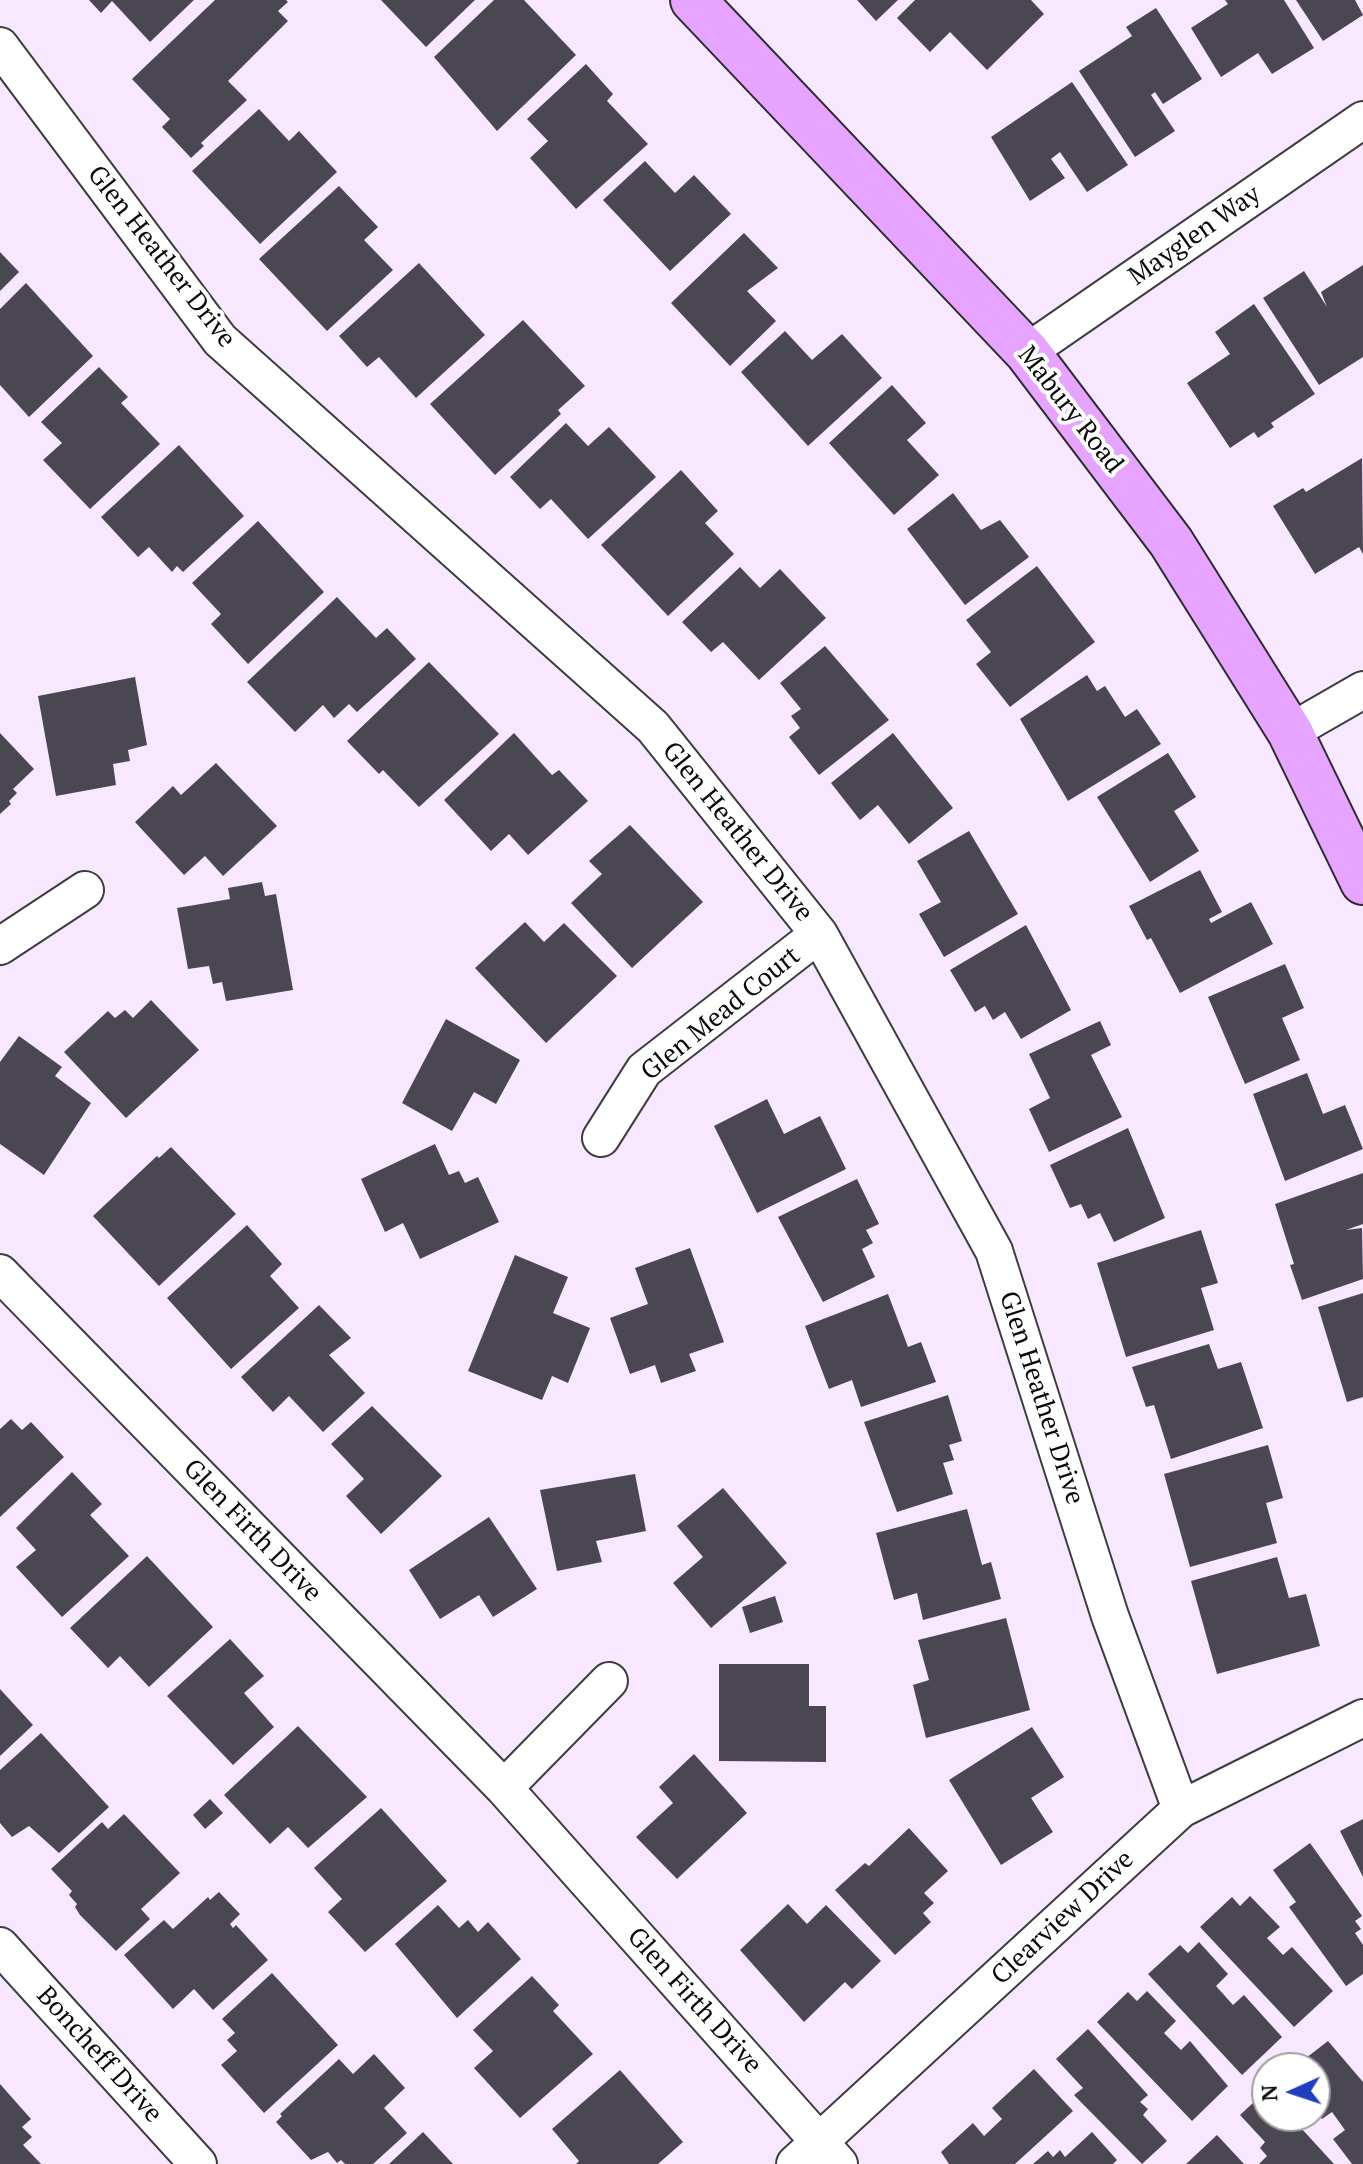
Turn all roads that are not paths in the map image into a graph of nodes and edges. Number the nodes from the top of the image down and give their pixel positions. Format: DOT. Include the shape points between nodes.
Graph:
graph roads {
  1 [pos="693,0"];
  2 [pos="0,46"];
  3 [pos="1363,120"];
  4 [pos="1027,352"];
  5 [pos="1363,690"];
  6 [pos="1290,732"];
  7 [pos="1363,882"];
  8 [pos="85,890"];
  9 [pos="819,934"];
  10 [pos="0,946"];
  11 [pos="601,1138"];
  12 [pos="0,1273"];
  13 [pos="609,1681"];
  14 [pos="1363,1718"];
  15 [pos="504,1788"];
  16 [pos="1181,1809"];
  17 [pos="0,1946"];
  18 [pos="818,2157"];
  19 [pos="198,2164"];
  1 -- 4 [label="main road, Mabury Road"];
  2 -- 9 [label="street, Glen Heather Drive" via="220,340 653,727"];
  3 -- 4 [label="street, Mayglen Way"];
  4 -- 6 [label="main road, Mabury Road" via="1171,542"];
  5 -- 6 [label="street"];
  6 -- 7 [label="main road, Mabury Road"];
  8 -- 10 [label="street"];
  9 -- 11 [label="street, Glen Mead Court" via="644,1070"];
  9 -- 16 [label="street, Glen Heather Drive" via="994,1251 1110,1616"];
  12 -- 15 [label="street, Glen Firth Drive"];
  13 -- 15 [label="street"];
  14 -- 16 [label="street, Clearview Drive"];
  15 -- 18 [label="street, Glen Firth Drive"];
  16 -- 18 [label="street, Clearview Drive"];
  17 -- 19 [label="street, Boncheff Drive"];
}
